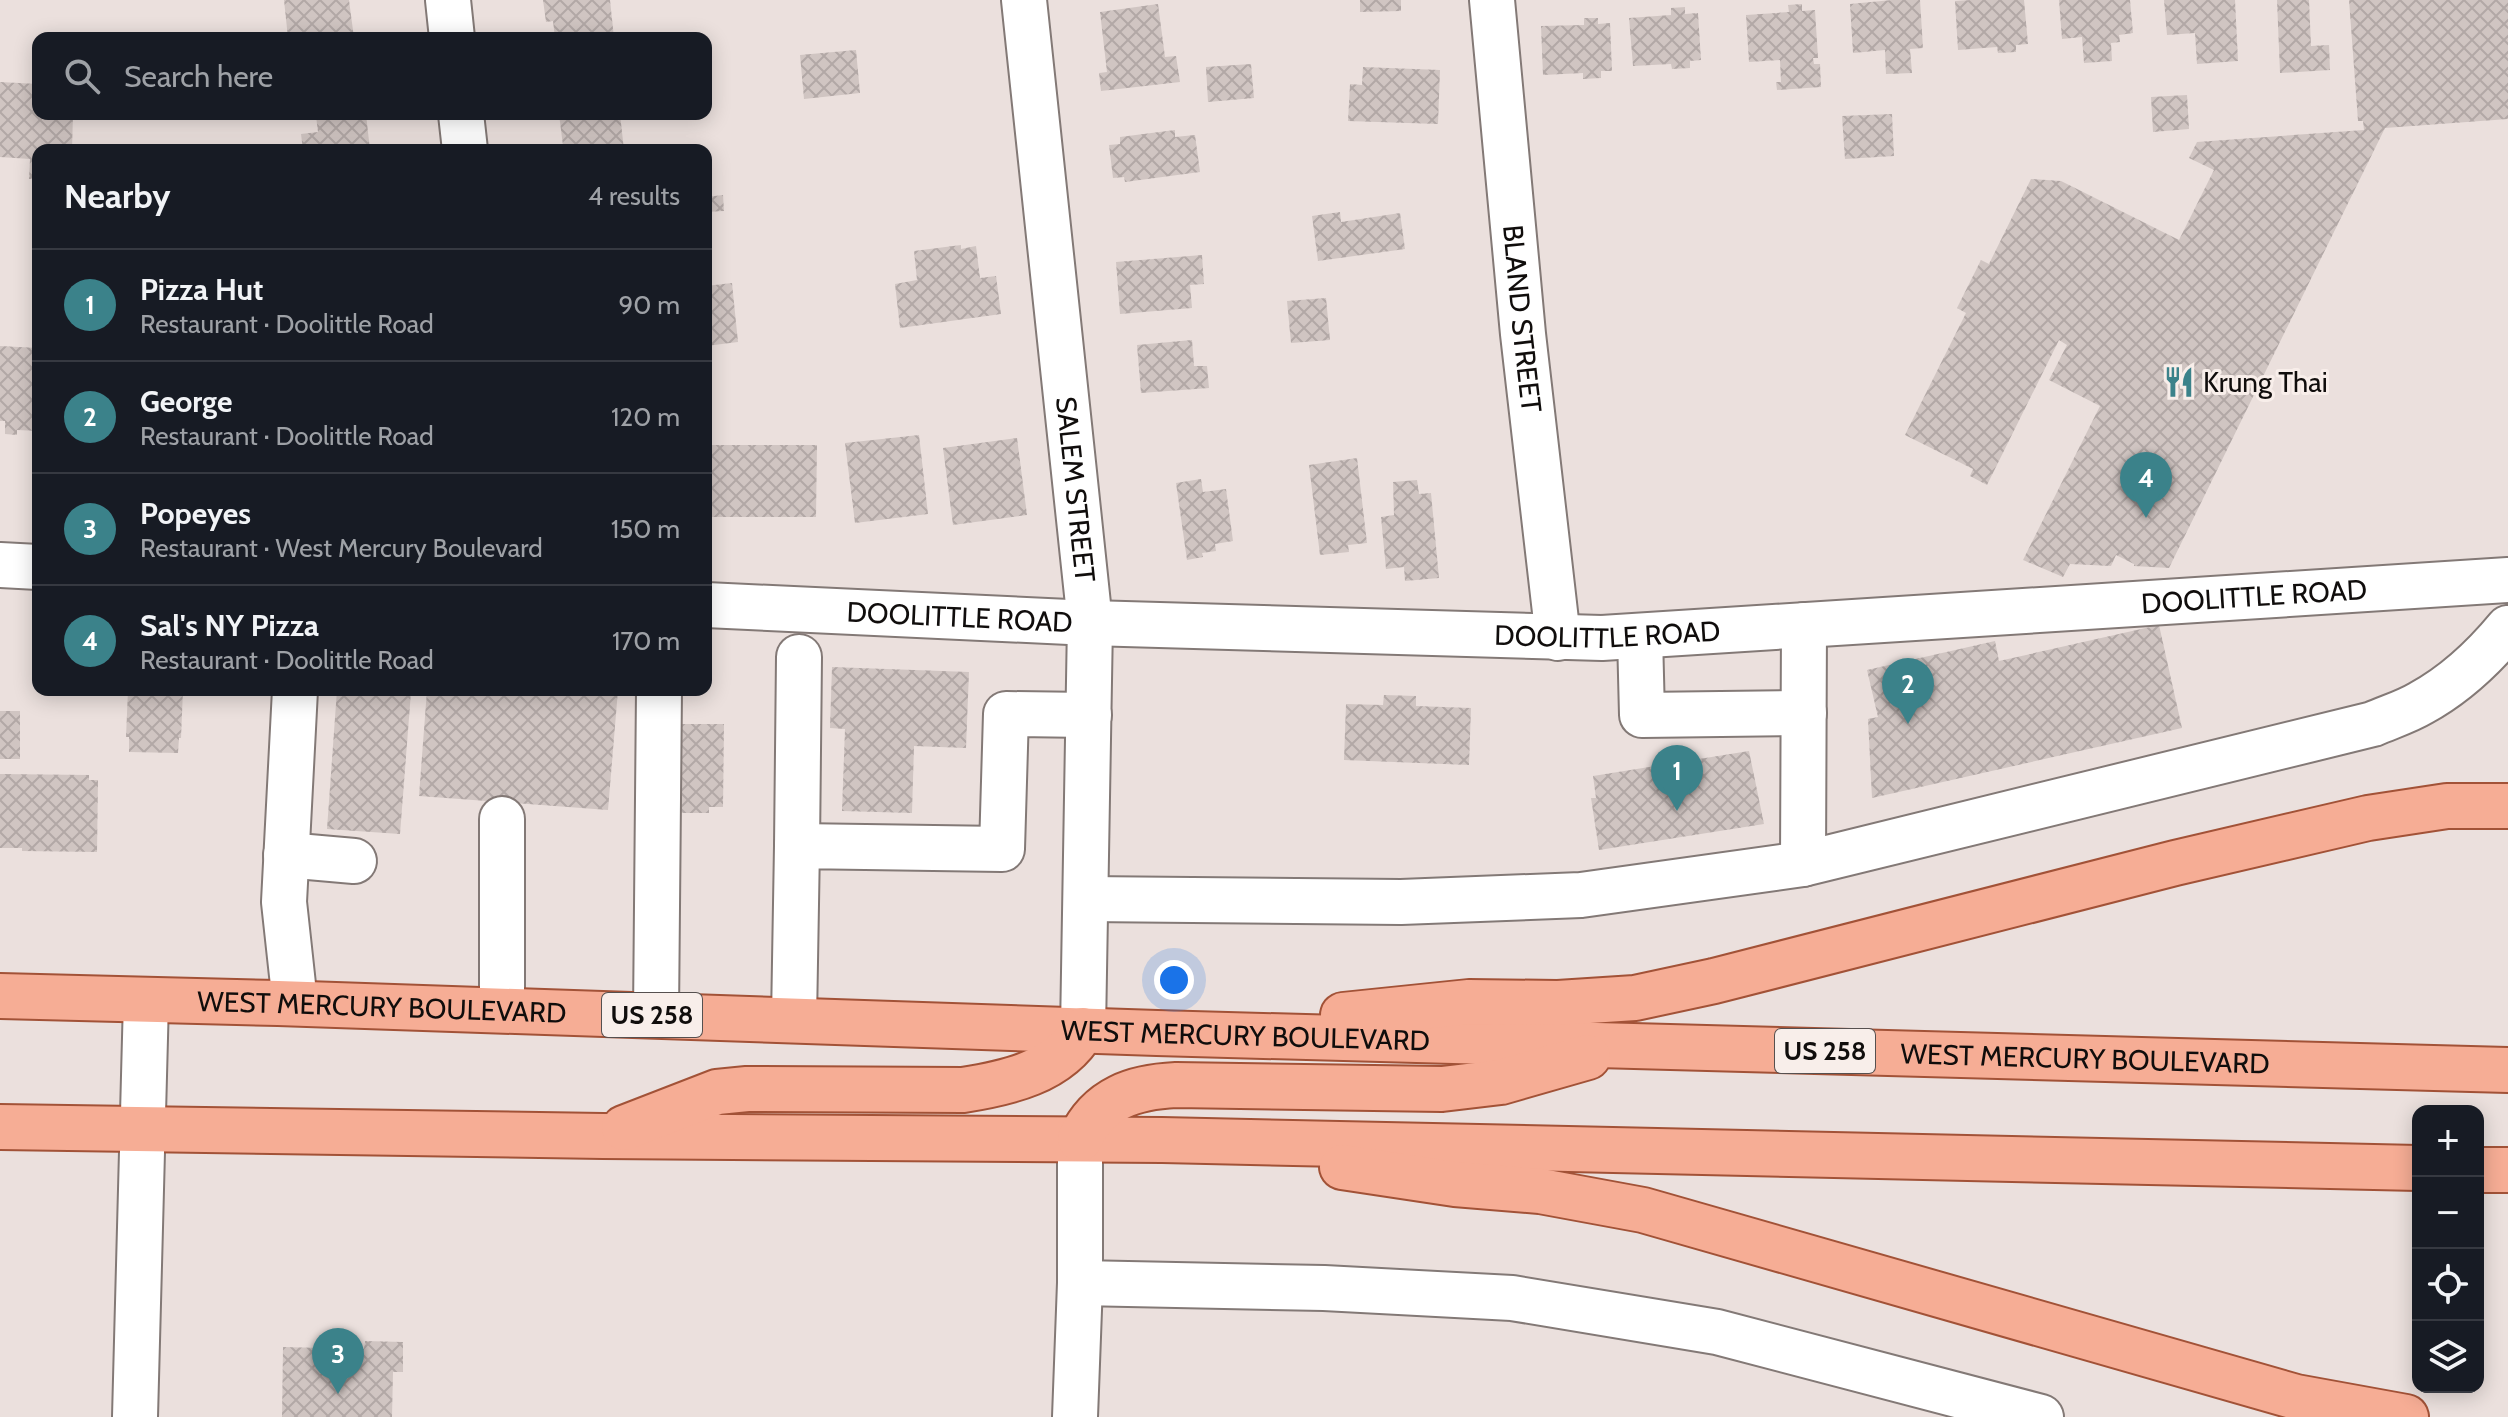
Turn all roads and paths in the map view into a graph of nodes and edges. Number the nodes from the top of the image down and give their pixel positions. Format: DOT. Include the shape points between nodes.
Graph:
graph roads {
  1 [pos="448,0"];
  2 [pos="1024,0"];
  3 [pos="1492,0"];
  4 [pos="451,32"];
  5 [pos="462,120"];
  6 [pos="464,144"];
  7 [pos="0,565"];
  8 [pos="32,567"];
  9 [pos="2508,580"];
  10 [pos="712,605"];
  11 [pos="1090,623"];
  12 [pos="1804,625"];
  13 [pos="2508,628"];
  14 [pos="1640,636"];
  15 [pos="1558,638"];
  16 [pos="799,657"];
  17 [pos="295,696"];
  18 [pos="659,696"];
  19 [pos="1804,713"];
  20 [pos="1089,715"];
  21 [pos="2508,806"];
  22 [pos="502,819"];
  23 [pos="797,846"];
  24 [pos="286,855"];
  25 [pos="354,861"];
  26 [pos="1803,864"];
  27 [pos="1086,899"];
  28 [pos="0,996"];
  29 [pos="146,1000"];
  30 [pos="295,1003"];
  31 [pos="502,1010"];
  32 [pos="656,1015"];
  33 [pos="794,1020"];
  34 [pos="1083,1030"];
  35 [pos="1157,1033"];
  36 [pos="1629,1046"];
  37 [pos="2500,1069"];
  38 [pos="0,1127"];
  39 [pos="143,1130"];
  40 [pos="603,1136"];
  41 [pos="1080,1139"];
  42 [pos="1162,1140"];
  43 [pos="2412,1168"];
  44 [pos="1080,1283"];
  45 [pos="135,1417"];
  46 [pos="1075,1417"];
  47 [pos="2041,1417"];
  48 [pos="2406,1417"];
  1 -- 4 [label="street"];
  2 -- 11 [label="street, SALEM STREET"];
  3 -- 15 [label="street, BLAND STREET"];
  5 -- 6 [label="street"];
  7 -- 8 [label="street"];
  9 -- 12 [label="street, DOOLITTLE ROAD"];
  10 -- 11 [label="street, DOOLITTLE ROAD"];
  11 -- 15 [label="street, DOOLITTLE ROAD"];
  11 -- 20 [label="street, SALEM STREET"];
  12 -- 14 [label="street, DOOLITTLE ROAD"];
  12 -- 19 [label="street"];
  13 -- 26 [label="street" via="2459,677 2420,704 2373,724"];
  14 -- 15 [label="street, DOOLITTLE ROAD"];
  14 -- 19 [label="street" via="1642,715"];
  16 -- 23 [label="street"];
  17 -- 24 [label="street"];
  18 -- 32 [label="street"];
  19 -- 26 [label="street"];
  20 -- 23 [label="street" via="1006,714 1002,849"];
  20 -- 27 [label="street, SALEM STREET"];
  21 -- 35 [label="main road" via="2447,806 2368,818 1635,998 1469,1002"];
  22 -- 31 [label="street"];
  23 -- 33 [label="street"];
  24 -- 25 [label="street"];
  24 -- 30 [label="street" via="284,902"];
  26 -- 27 [label="street" via="1581,895 1475,901"];
  27 -- 34 [label="street, SALEM STREET"];
  28 -- 29 [label="main road, WEST MERCURY BOULEVARD / US 258"];
  29 -- 30 [label="main road, WEST MERCURY BOULEVARD / US 258"];
  29 -- 39 [label="street"];
  30 -- 31 [label="main road, WEST MERCURY BOULEVARD / US 258"];
  31 -- 32 [label="main road, WEST MERCURY BOULEVARD / US 258"];
  32 -- 33 [label="main road, WEST MERCURY BOULEVARD / US 258"];
  33 -- 34 [label="main road, WEST MERCURY BOULEVARD / US 258"];
  34 -- 35 [label="main road, WEST MERCURY BOULEVARD / US 258"];
  34 -- 40 [label="main road" via="1063,1055 998,1084 963,1090 717,1092"];
  35 -- 36 [label="main road, WEST MERCURY BOULEVARD / US 258"];
  36 -- 37 [label="main road, WEST MERCURY BOULEVARD / US 258"];
  36 -- 41 [label="main road" via="1471,1087 1145,1088 1103,1107"];
  38 -- 39 [label="main road"];
  39 -- 40 [label="main road"];
  39 -- 45 [label="street"];
  40 -- 41 [label="main road"];
  41 -- 42 [label="main road"];
  41 -- 44 [label="street"];
  42 -- 43 [label="main road"];
  42 -- 48 [label="main road" via="1643,1210 2296,1397"];
  44 -- 46 [label="street"];
  44 -- 47 [label="street" via="1512,1298 1717,1332"];
}
